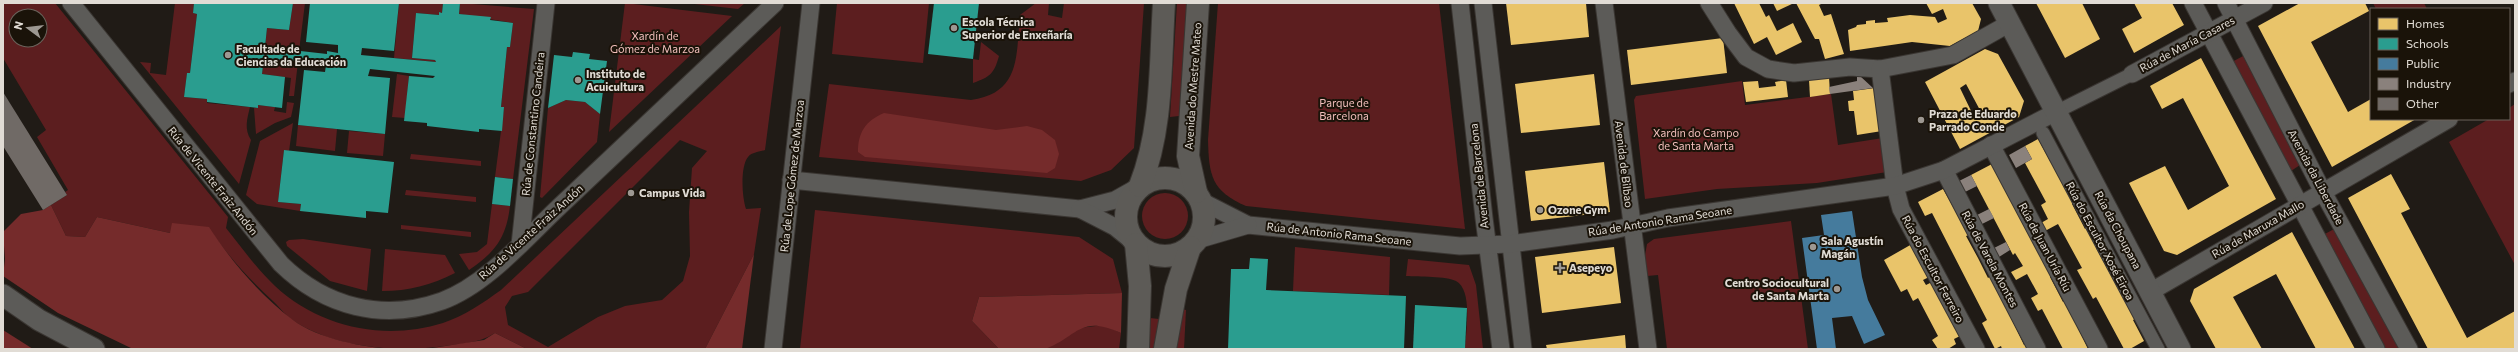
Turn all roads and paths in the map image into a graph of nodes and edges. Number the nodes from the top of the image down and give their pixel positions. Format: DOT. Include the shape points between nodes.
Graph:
graph roads {
  1 [pos="71,3"];
  2 [pos="546,3"];
  3 [pos="775,3"];
  4 [pos="811,3"];
  5 [pos="1164,3"];
  6 [pos="1198,3"];
  7 [pos="1460,3"];
  8 [pos="1483,3"];
  9 [pos="1604,3"];
  10 [pos="1709,3"];
  11 [pos="1999,3"];
  12 [pos="2193,3"];
  13 [pos="2226,3"];
  14 [pos="2264,3"];
  15 [pos="2234,20"];
  16 [pos="2010,23"];
  17 [pos="2209,33"];
  18 [pos="1880,69"];
  19 [pos="2132,74"];
  20 [pos="2056,112"];
  21 [pos="2447,120"];
  22 [pos="2043,133"];
  23 [pos="1991,145"];
  24 [pos="1944,170"];
  25 [pos="792,180"];
  26 [pos="1140,186"];
  27 [pos="1895,186"];
  28 [pos="2323,192"];
  29 [pos="1198,197"];
  30 [pos="2300,205"];
  31 [pos="1080,209"];
  32 [pos="1248,225"];
  33 [pos="1632,226"];
  34 [pos="1136,244"];
  35 [pos="1193,244"];
  36 [pos="1510,244"];
  37 [pos="520,245"];
  38 [pos="1487,247"];
  39 [pos="2150,292"];
  40 [pos="3,295"];
  41 [pos="94,349"];
  42 [pos="773,349"];
  43 [pos="1138,349"];
  44 [pos="1165,349"];
  45 [pos="1501,349"];
  46 [pos="1523,349"];
  47 [pos="1648,349"];
  48 [pos="1976,349"];
  49 [pos="2037,349"];
  50 [pos="2099,349"];
  51 [pos="2158,349"];
  52 [pos="2180,349"];
  53 [pos="2376,349"];
  54 [pos="2409,349"];
  1 -- 37 [label="street, Rúa de Vicente Fraiz Andón" via="271,254 309,288 356,307 386,310 424,306 467,288"];
  2 -- 37 [label="street, Rúa de Constantino Candeira"];
  3 -- 37 [label="street, Rúa de Vicente Fraiz Andón"];
  4 -- 25 [label="street, Rúa de Lope Gómez de Marzoa"];
  5 -- 26 [label="main road" via="1156,135 1151,159"];
  6 -- 29 [label="main road, Avenida do Mestre Mateo" via="1188,156"];
  7 -- 38 [label="street, Avenida de Barcelona"];
  8 -- 36 [label="street"];
  9 -- 33 [label="street, Avenida de Bilbao"];
  10 -- 18 [label="street" via="1740,50 1752,61 1768,69 1794,73 1850,67"];
  11 -- 16 [label="street, Rúa da Choupana"];
  12 -- 17 [label="street"];
  13 -- 15 [label="street, Avenida da Liberdade"];
  14 -- 15 [label="street, Rúa de María Casares"];
  15 -- 17 [label="street, Rúa de María Casares"];
  15 -- 28 [label="street, Avenida da Liberdade"];
  16 -- 18 [label="street" via="1953,55"];
  16 -- 20 [label="street, Rúa da Choupana"];
  17 -- 19 [label="street, Rúa de María Casares"];
  17 -- 30 [label="street"];
  18 -- 27 [label="street, Rúa do Escultor Ferreiro"];
  19 -- 20 [label="street"];
  20 -- 23 [label="street, Rúa de Antonio Rama Seoane"];
  20 -- 39 [label="street, Rúa da Choupana"];
  21 -- 28 [label="street, Rúa de Maruxa Mallo"];
  22 -- 51 [label="street, Rúa do Escultor Xosé Eiroa"];
  23 -- 24 [label="street, Rúa de Antonio Rama Seoane"];
  23 -- 50 [label="street, Rúa de Juan Uría Ríu"];
  24 -- 27 [label="street, Rúa de Antonio Rama Seoane"];
  24 -- 49 [label="street, Rúa de Varela Montes"];
  25 -- 31 [label="street"];
  25 -- 42 [label="street, Rúa de Lope Gómez de Marzoa"];
  26 -- 29 [label="main road" via="1154,179 1168,178 1185,183"];
  26 -- 31 [label="street" via="1115,200"];
  26 -- 34 [label="main road" via="1131,197 1126,212 1127,228"];
  27 -- 33 [label="street, Rúa de Antonio Rama Seoane"];
  27 -- 48 [label="street, Rúa do Escultor Ferreiro" via="1900,209"];
  28 -- 30 [label="street, Rúa de Maruxa Mallo"];
  28 -- 54 [label="street, Avenida da Liberdade"];
  29 -- 32 [label="street, Rúa de Antonio Rama Seoane"];
  29 -- 35 [label="main road" via="1204,222"];
  30 -- 39 [label="street, Rúa de Maruxa Mallo"];
  30 -- 53 [label="street"];
  31 -- 34 [label="street" via="1115,227"];
  32 -- 35 [label="street, Rúa de Antonio Rama Seoane"];
  32 -- 38 [label="street, Rúa de Antonio Rama Seoane"];
  33 -- 36 [label="street, Rúa de Antonio Rama Seoane"];
  33 -- 47 [label="street, Avenida de Bilbao"];
  34 -- 35 [label="main road" via="1151,254 1164,256 1177,254"];
  34 -- 43 [label="main road" via="1140,286"];
  35 -- 44 [label="main road" via="1176,289"];
  36 -- 38 [label="street, Rúa de Antonio Rama Seoane"];
  36 -- 46 [label="street"];
  38 -- 45 [label="street, Avenida de Barcelona"];
  39 -- 52 [label="street, Rúa da Choupana"];
  40 -- 41 [label="street" via="38,320"];
}
